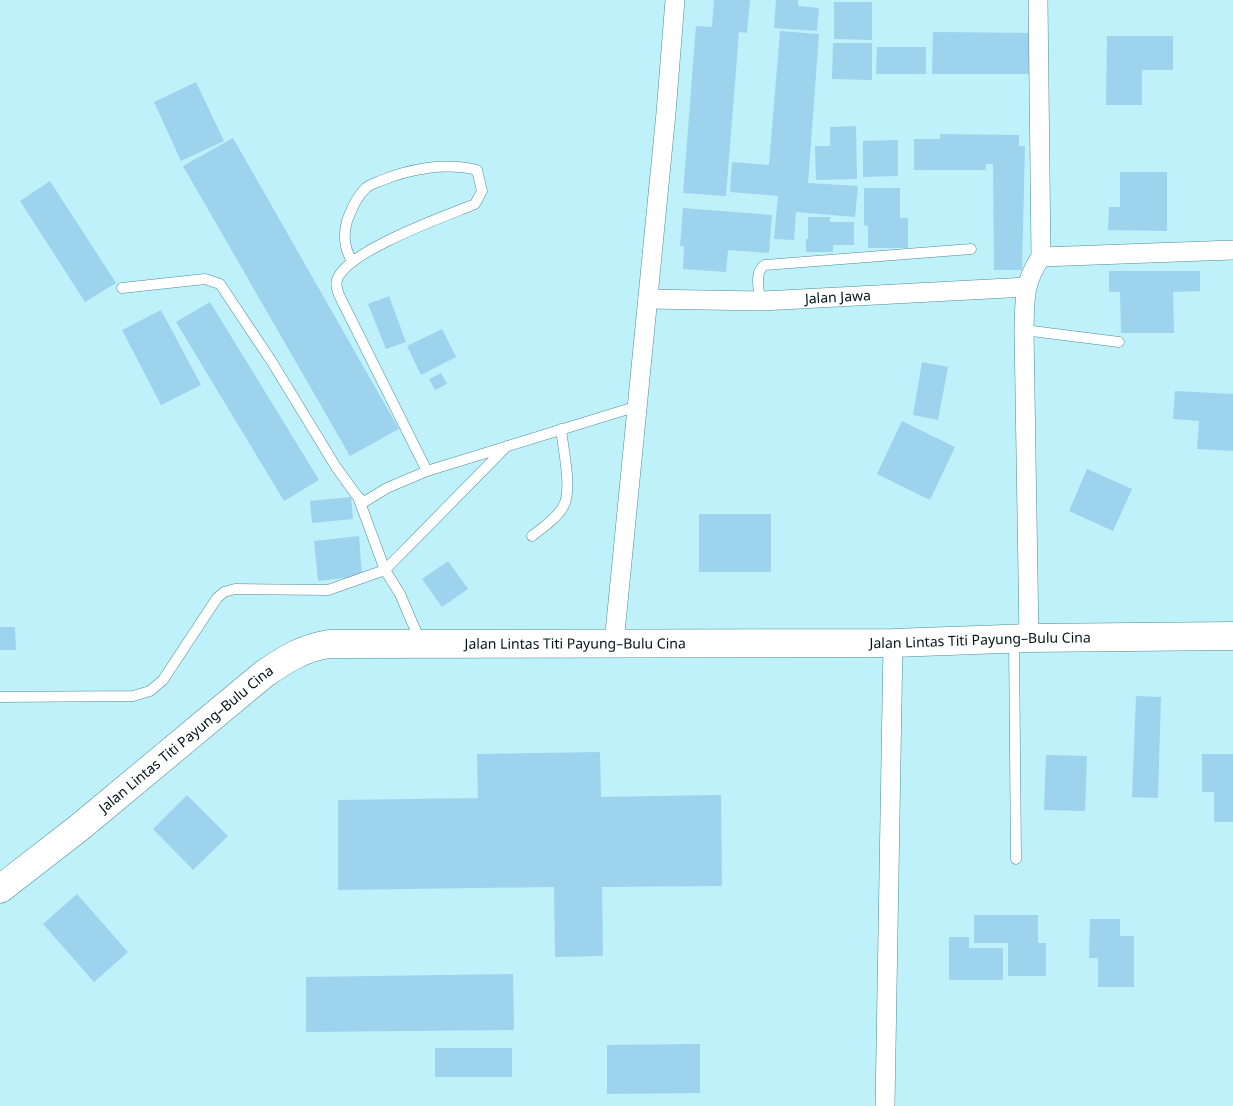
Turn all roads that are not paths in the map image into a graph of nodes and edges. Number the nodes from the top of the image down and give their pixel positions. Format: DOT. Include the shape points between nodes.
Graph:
graph roads {
  1 [pos="675,0"];
  2 [pos="1038,0"];
  3 [pos="971,249"];
  4 [pos="1233,250"];
  5 [pos="1041,257"];
  6 [pos="352,261"];
  7 [pos="1026,287"];
  8 [pos="122,288"];
  9 [pos="648,299"];
  10 [pos="760,301"];
  11 [pos="1024,330"];
  12 [pos="1119,342"];
  13 [pos="638,406"];
  14 [pos="561,430"];
  15 [pos="508,446"];
  16 [pos="427,471"];
  17 [pos="357,496"];
  18 [pos="532,536"];
  19 [pos="385,570"];
  20 [pos="1233,636"];
  21 [pos="1022,639"];
  22 [pos="614,643"];
  23 [pos="893,643"];
  24 [pos="422,644"];
  25 [pos="0,698"];
  26 [pos="1016,859"];
  27 [pos="0,889"];
  28 [pos="885,1106"];
  1 -- 9 [label="street"];
  2 -- 5 [label="street"];
  3 -- 10 [label="lane" via="765,265 758,273"];
  4 -- 5 [label="street"];
  5 -- 7 [label="street"];
  6 -- 6 [label="lane" via="390,240 475,204 482,191 477,170 437,168 400,173 367,187 355,203 346,226 344,242"];
  6 -- 16 [label="lane" via="337,279 337,290"];
  7 -- 10 [label="street, Jalan Jawa"];
  7 -- 11 [label="street"];
  8 -- 17 [label="lane" via="206,279 220,284"];
  9 -- 10 [label="street, Jalan Jawa"];
  9 -- 13 [label="street"];
  11 -- 12 [label="lane"];
  11 -- 21 [label="street"];
  13 -- 14 [label="lane"];
  13 -- 22 [label="street"];
  14 -- 15 [label="lane"];
  14 -- 18 [label="lane" via="567,499 559,512"];
  15 -- 16 [label="lane"];
  15 -- 19 [label="lane"];
  16 -- 17 [label="lane" via="364,502"];
  17 -- 19 [label="lane"];
  19 -- 24 [label="lane" via="400,594"];
  19 -- 25 [label="lane" via="328,590 235,589 224,592 163,680 150,690 133,696"];
  20 -- 21 [label="main road, Jalan Lintas Titi Payung–Bulu Cina"];
  21 -- 23 [label="main road, Jalan Lintas Titi Payung–Bulu Cina"];
  21 -- 26 [label="lane"];
  22 -- 23 [label="main road, Jalan Lintas Titi Payung–Bulu Cina"];
  22 -- 24 [label="main road, Jalan Lintas Titi Payung–Bulu Cina"];
  23 -- 28 [label="street"];
  24 -- 27 [label="main road, Jalan Lintas Titi Payung–Bulu Cina" via="330,644 294,655 264,674"];
}
